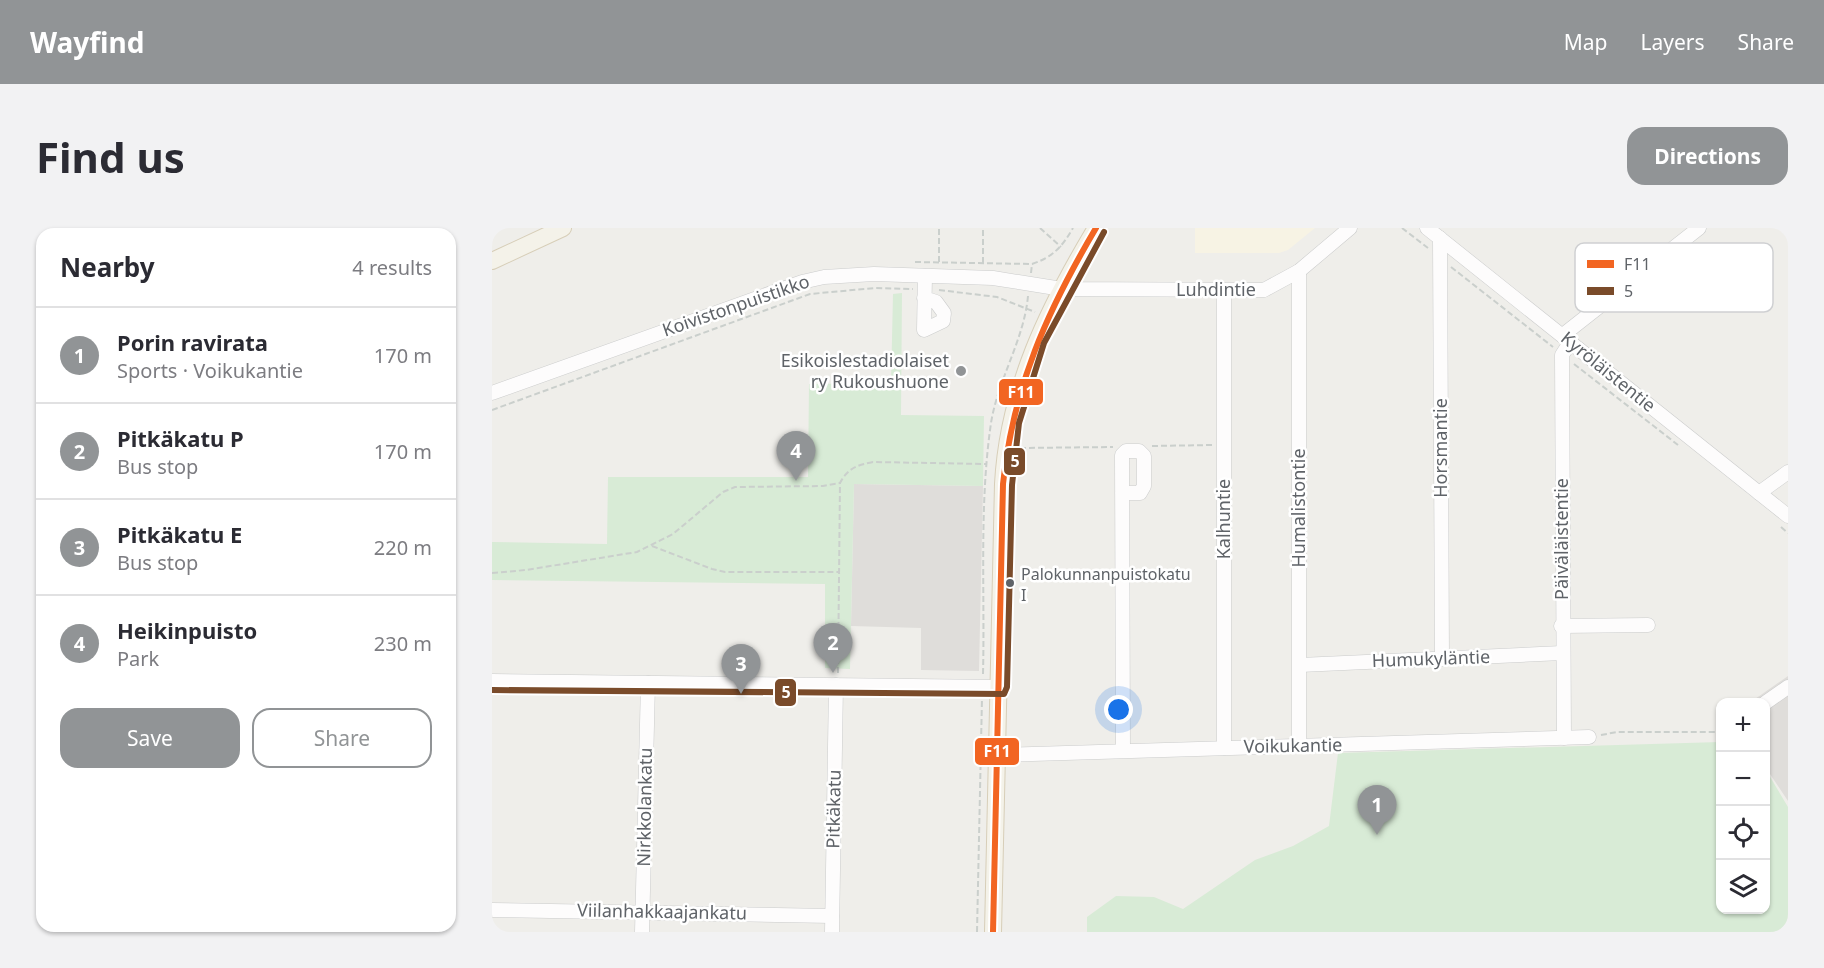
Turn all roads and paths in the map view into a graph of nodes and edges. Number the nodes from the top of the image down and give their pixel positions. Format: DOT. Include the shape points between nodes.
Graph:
graph roads {
  1 [pos="562,228"];
  2 [pos="939,228"];
  3 [pos="983,228"];
  4 [pos="1040,228"];
  5 [pos="1073,228"];
  6 [pos="1096,228"];
  7 [pos="1350,228"];
  8 [pos="1402,228"];
  9 [pos="1427,228"];
  10 [pos="1699,228"];
  11 [pos="538,238"];
  12 [pos="1440,238"];
  13 [pos="1681,243"];
  14 [pos="1061,247"];
  15 [pos="492,251"];
  16 [pos="1440,258"];
  17 [pos="492,261"];
  18 [pos="906,262"];
  19 [pos="939,262"];
  20 [pos="983,263"];
  21 [pos="1299,271"];
  22 [pos="925,288"];
  23 [pos="1062,289"];
  24 [pos="1224,290"];
  25 [pos="1598,312"];
  26 [pos="1046,317"];
  27 [pos="1567,338"];
  28 [pos="1562,355"];
  29 [pos="492,393"];
  30 [pos="492,410"];
  31 [pos="1680,447"];
  32 [pos="986,464"];
  33 [pos="1788,472"];
  34 [pos="840,483"];
  35 [pos="1122,493"];
  36 [pos="1758,493"];
  37 [pos="1784,521"];
  38 [pos="1788,533"];
  39 [pos="652,546"];
  40 [pos="839,572"];
  41 [pos="492,573"];
  42 [pos="1648,625"];
  43 [pos="1562,626"];
  44 [pos="1562,653"];
  45 [pos="1442,659"];
  46 [pos="1300,665"];
  47 [pos="837,679"];
  48 [pos="492,681"];
  49 [pos="648,683"];
  50 [pos="999,687"];
  51 [pos="1788,687"];
  52 [pos="1770,699"];
  53 [pos="1716,732"];
  54 [pos="1589,737"];
  55 [pos="1564,738"];
  56 [pos="1299,746"];
  57 [pos="1224,747"];
  58 [pos="1123,750"];
  59 [pos="997,755"];
  60 [pos="492,910"];
  61 [pos="642,911"];
  62 [pos="832,916"];
  63 [pos="642,932"];
  64 [pos="832,932"];
  65 [pos="993,932"];
  1 -- 11 [label="main road"];
  2 -- 19 [label="path"];
  3 -- 20 [label="path"];
  4 -- 14 [label="path"];
  5 -- 14 [label="path"];
  6 -- 23 [label="main road"];
  7 -- 21 [label="street, Luhdintie"];
  8 -- 16 [label="path"];
  9 -- 12 [label="street, Kyröläistentie"];
  10 -- 13 [label="street"];
  11 -- 15 [label="main road"];
  11 -- 17 [label="main road"];
  12 -- 16 [label="street, Horsmantie"];
  12 -- 27 [label="street, Kyröläistentie"];
  14 -- 20 [label="path" via="1048,259 1032,264"];
  16 -- 28 [label="path"];
  16 -- 45 [label="street, Horsmantie"];
  18 -- 19 [label="path"];
  19 -- 20 [label="path"];
  21 -- 24 [label="street, Luhdintie" via="1264,290"];
  21 -- 46 [label="street, Humalistontie"];
  22 -- 23 [label="street, Koivistonpuistikko" via="993,278"];
  22 -- 26 [label="path" via="997,297"];
  22 -- 29 [label="street, Koivistonpuistikko" via="824,277 802,282"];
  22 -- 30 [label="path" via="810,294"];
  23 -- 24 [label="street, Luhdintie"];
  23 -- 26 [label="main road"];
  24 -- 57 [label="street, Kalhuntie"];
  25 -- 27 [label="street"];
  26 -- 50 [label="main road" via="1017,394 1004,463"];
  27 -- 28 [label="street"];
  27 -- 36 [label="street, Kyröläistentie"];
  28 -- 31 [label="path"];
  28 -- 43 [label="street, Päiväläistentie"];
  32 -- 34 [label="path" via="873,462 850,468"];
  33 -- 36 [label="street"];
  34 -- 39 [label="path" via="735,487"];
  34 -- 40 [label="path"];
  35 -- 58 [label="street"];
  36 -- 37 [label="street, Kyröläistentie"];
  37 -- 38 [label="path"];
  39 -- 40 [label="path" via="725,572"];
  39 -- 41 [label="path" via="637,552"];
  40 -- 47 [label="path"];
  42 -- 43 [label="street"];
  43 -- 44 [label="street, Päiväläistentie"];
  44 -- 45 [label="street, Humukyläntie"];
  44 -- 55 [label="street, Päiväläistentie"];
  45 -- 46 [label="street, Humukyläntie"];
  46 -- 56 [label="street, Humalistontie"];
  47 -- 49 [label="street"];
  47 -- 50 [label="street"];
  47 -- 62 [label="street, Pitkäkatu"];
  48 -- 49 [label="street"];
  49 -- 61 [label="street, Nirkkolankatu"];
  50 -- 59 [label="main road"];
  51 -- 52 [label="street"];
  53 -- 54 [label="path" via="1617,732"];
  54 -- 55 [label="street, Voikukantie"];
  55 -- 56 [label="street, Voikukantie"];
  56 -- 57 [label="street, Voikukantie"];
  57 -- 58 [label="street, Voikukantie"];
  58 -- 59 [label="street, Voikukantie"];
  59 -- 65 [label="main road"];
  60 -- 61 [label="street, Viilanhakkaajankatu"];
  61 -- 62 [label="street, Viilanhakkaajankatu"];
  61 -- 63 [label="street, Nirkkolankatu"];
  62 -- 64 [label="street, Pitkäkatu"];
}
